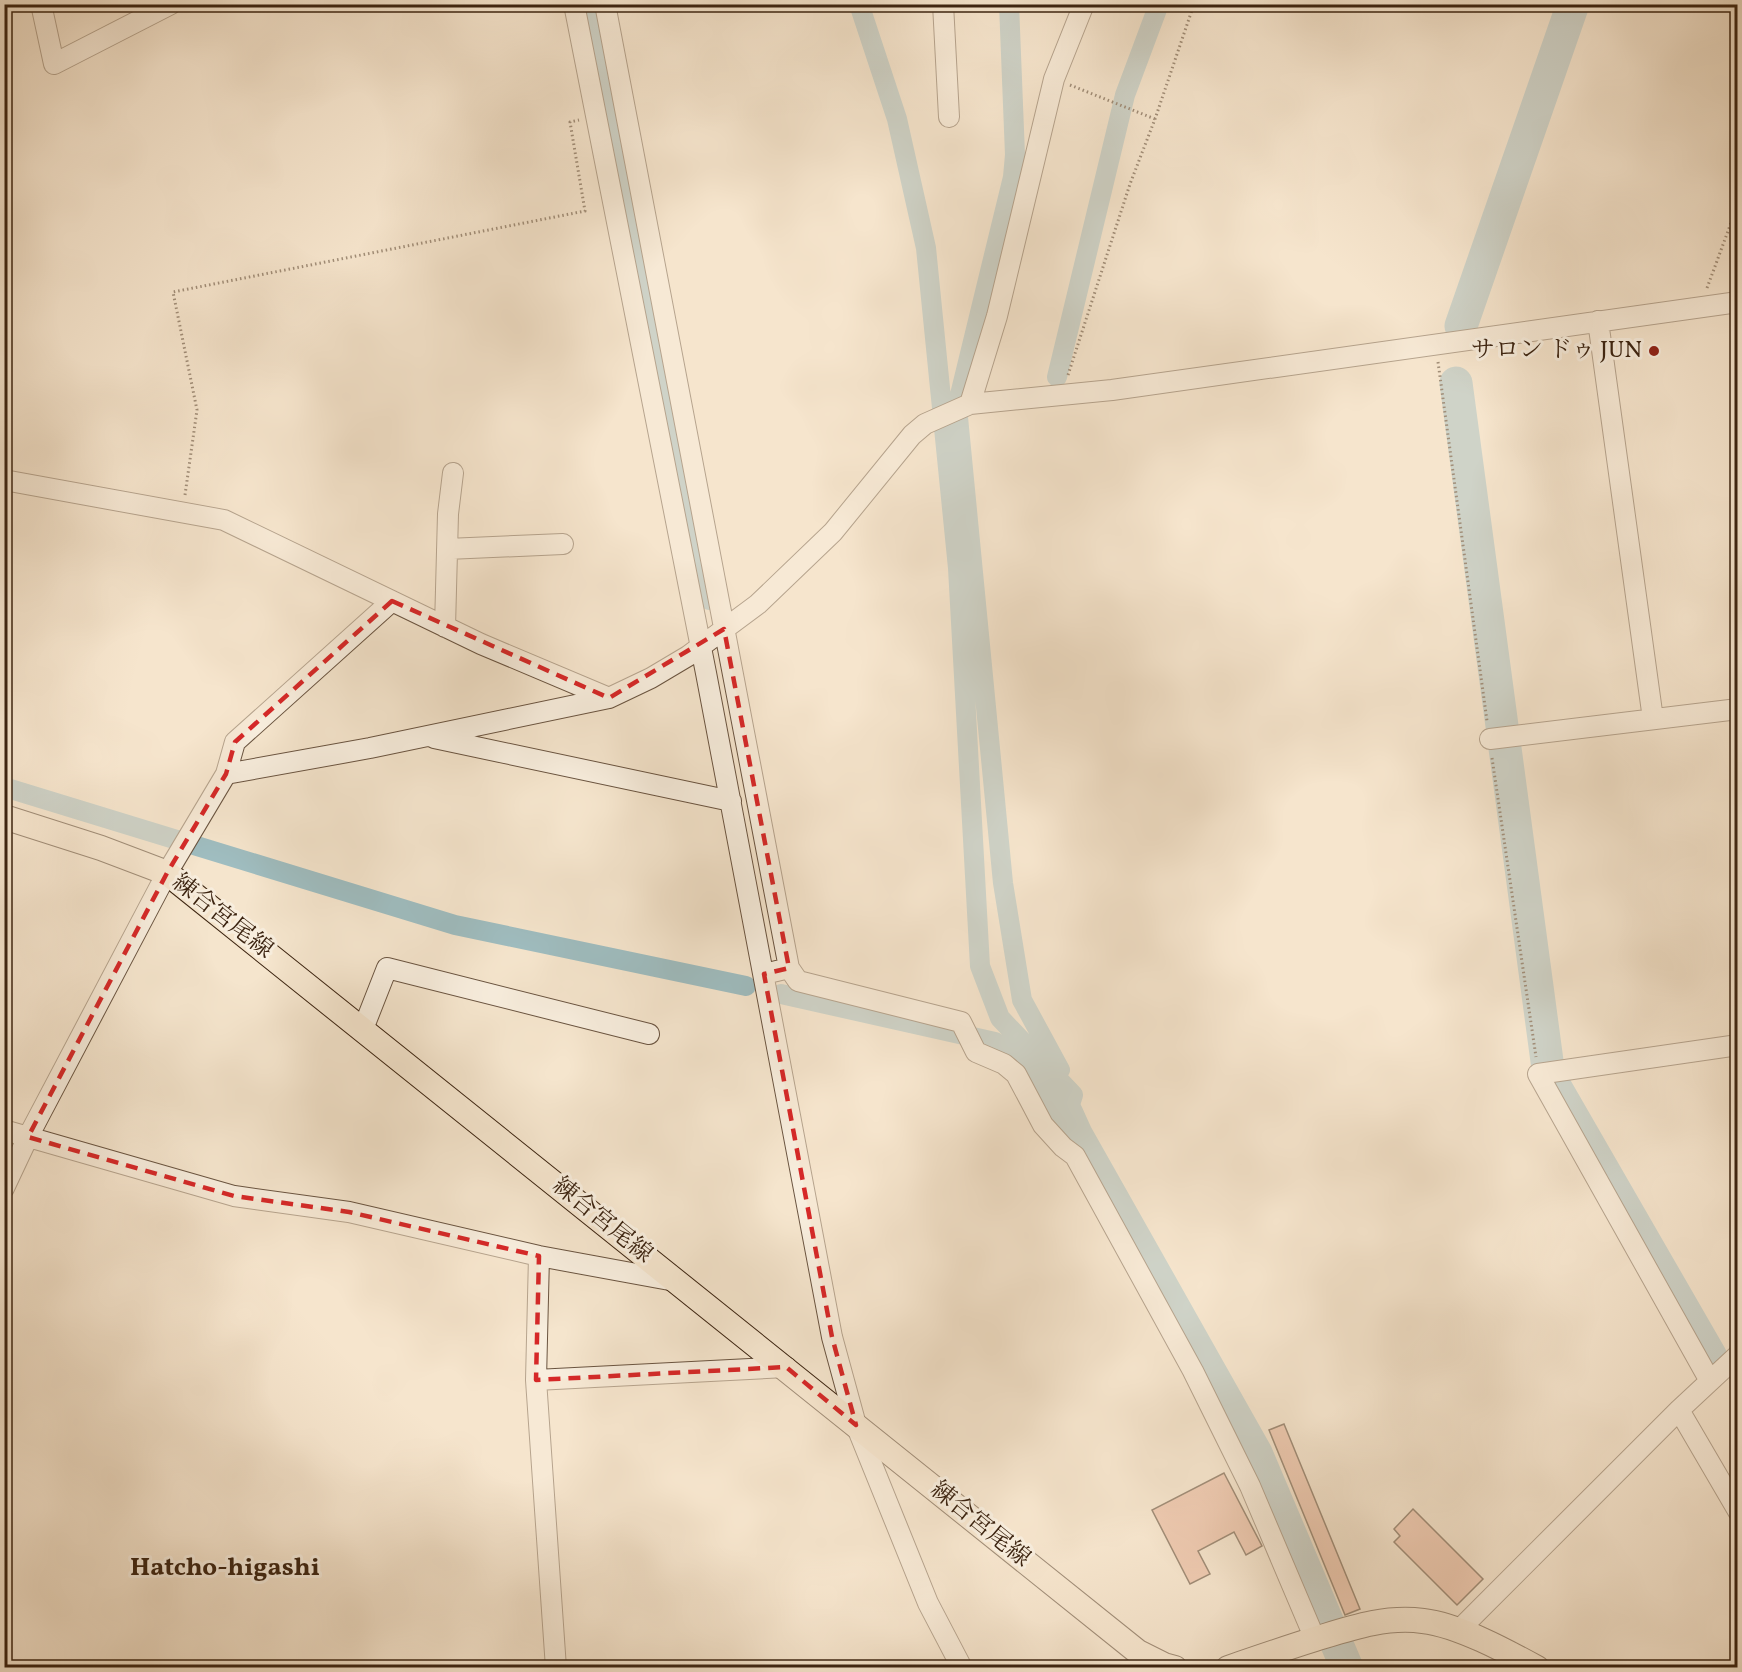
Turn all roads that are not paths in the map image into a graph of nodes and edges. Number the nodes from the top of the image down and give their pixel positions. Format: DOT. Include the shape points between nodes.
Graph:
graph roads {
  1 [pos="41,4"];
  2 [pos="171,4"];
  3 [pos="574,4"];
  4 [pos="605,4"];
  5 [pos="943,4"];
  6 [pos="1084,4"];
  7 [pos="949,117"];
  8 [pos="1737,302"];
  9 [pos="1598,321"];
  10 [pos="966,406"];
  11 [pos="453,473"];
  12 [pos="4,480"];
  13 [pos="563,544"];
  14 [pos="447,549"];
  15 [pos="392,601"];
  16 [pos="446,627"];
  17 [pos="724,629"];
  18 [pos="701,646"];
  19 [pos="609,698"];
  20 [pos="1737,709"];
  21 [pos="1653,719"];
  22 [pos="427,736"];
  23 [pos="1490,739"];
  24 [pos="226,774"];
  25 [pos="731,801"];
  26 [pos="4,817"];
  27 [pos="167,873"];
  28 [pos="789,968"];
  29 [pos="764,974"];
  30 [pos="363,1029"];
  31 [pos="649,1034"];
  32 [pos="1737,1045"];
  33 [pos="4,1130"];
  34 [pos="28,1137"];
  35 [pos="4,1188"];
  36 [pos="539,1256"];
  37 [pos="675,1281"];
  38 [pos="1737,1355"];
  39 [pos="786,1367"];
  40 [pos="536,1380"];
  41 [pos="1710,1382"];
  42 [pos="1679,1410"];
  43 [pos="856,1425"];
  44 [pos="1737,1511"];
  45 [pos="1458,1631"];
  46 [pos="1315,1639"];
  47 [pos="556,1668"];
  48 [pos="962,1668"];
  49 [pos="1175,1668"];
  50 [pos="1228,1668"];
  51 [pos="1537,1668"];
  1 -- 2 [label="street" via="54,64"];
  3 -- 18 [label="street"];
  4 -- 17 [label="street"];
  5 -- 7 [label="street"];
  6 -- 10 [label="street" via="1054,79 997,316"];
  8 -- 9 [label="street"];
  9 -- 10 [label="street" via="1436,346"];
  9 -- 21 [label="street"];
  10 -- 17 [label="street" via="925,424 912,435 832,532 758,604"];
  11 -- 14 [label="street"];
  12 -- 15 [label="street" via="224,520"];
  13 -- 14 [label="street"];
  14 -- 16 [label="street"];
  15 -- 16 [label="street"];
  15 -- 24 [label="street" via="235,742"];
  16 -- 19 [label="street"];
  17 -- 18 [label="street"];
  17 -- 28 [label="street"];
  18 -- 19 [label="street" via="651,678"];
  18 -- 25 [label="street"];
  19 -- 22 [label="street"];
  20 -- 21 [label="street"];
  21 -- 23 [label="street"];
  22 -- 24 [label="street"];
  22 -- 25 [label="street"];
  24 -- 27 [label="street"];
  25 -- 29 [label="street"];
  26 -- 27 [label="main road, 練合宮尾線"];
  27 -- 30 [label="main road, 練合宮尾線"];
  27 -- 34 [label="street"];
  28 -- 29 [label="street"];
  28 -- 46 [label="street" via="798,981 961,1022 976,1052 1016,1074 1043,1125 1075,1156 1193,1371 1250,1486"];
  29 -- 43 [label="street" via="832,1337"];
  30 -- 31 [label="street" via="387,968"];
  30 -- 37 [label="main road, 練合宮尾線"];
  32 -- 41 [label="street" via="1538,1074"];
  33 -- 34 [label="street"];
  34 -- 35 [label="street"];
  34 -- 36 [label="street" via="234,1196 349,1212"];
  36 -- 37 [label="street"];
  36 -- 40 [label="street"];
  37 -- 39 [label="main road, 練合宮尾線"];
  38 -- 41 [label="street"];
  39 -- 40 [label="street"];
  39 -- 43 [label="main road, 練合宮尾線"];
  40 -- 47 [label="street"];
  41 -- 42 [label="street"];
  42 -- 44 [label="street"];
  42 -- 45 [label="street"];
  43 -- 48 [label="street" via="928,1603"];
  43 -- 49 [label="main road, 練合宮尾線" via="1138,1652"];
  45 -- 46 [label="main road" via="1424,1621 1385,1620"];
  45 -- 51 [label="main road"];
  46 -- 50 [label="main road"];
}
